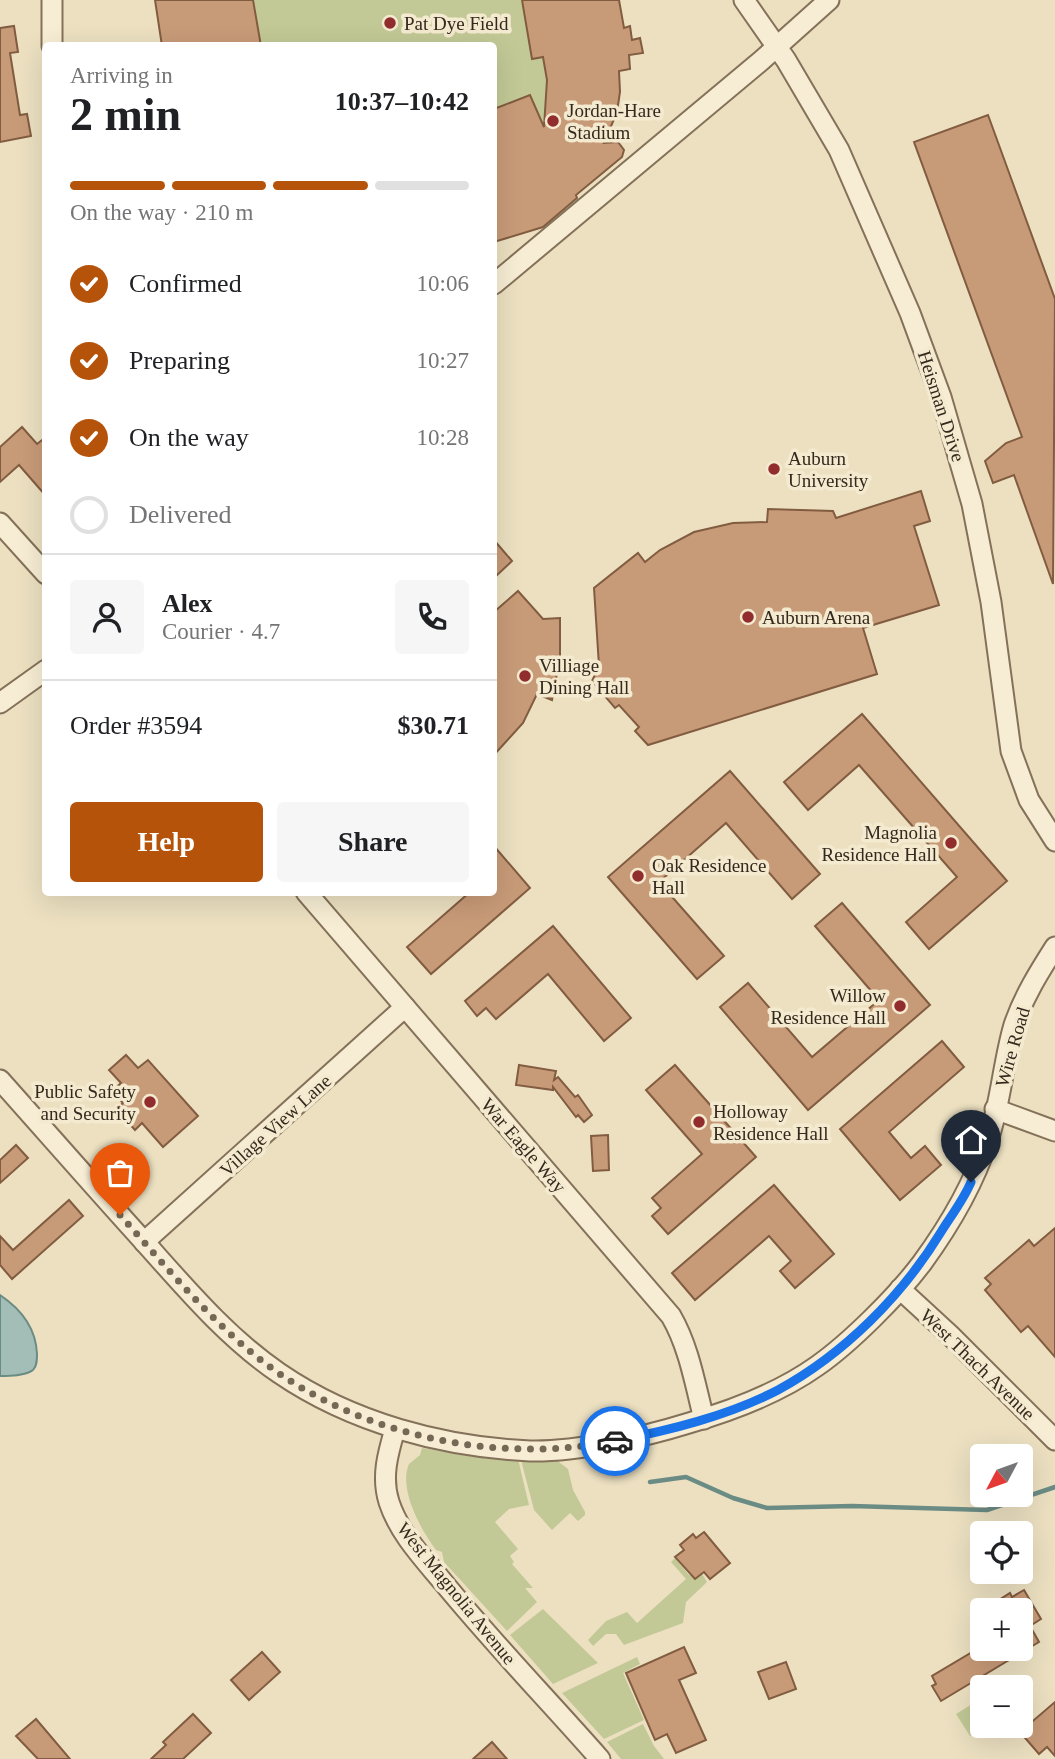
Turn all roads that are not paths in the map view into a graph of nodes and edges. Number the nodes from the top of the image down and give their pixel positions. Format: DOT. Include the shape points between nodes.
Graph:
graph roads {
  1 [pos="52,0"];
  2 [pos="744,0"];
  3 [pos="829,0"];
  4 [pos="52,42"];
  5 [pos="777,47"];
  6 [pos="497,281"];
  7 [pos="0,523"];
  8 [pos="42,570"];
  9 [pos="42,673"];
  10 [pos="24,688"];
  11 [pos="0,703"];
  12 [pos="0,714"];
  13 [pos="1055,841"];
  14 [pos="309,896"];
  15 [pos="1055,947"];
  16 [pos="405,1007"];
  17 [pos="0,1080"];
  18 [pos="995,1109"];
  19 [pos="1055,1131"];
  20 [pos="144,1242"];
  21 [pos="900,1289"];
  22 [pos="704,1419"];
  23 [pos="395,1429"];
  24 [pos="1055,1440"];
  25 [pos="600,1759"];
  1 -- 4 [label="street"];
  2 -- 5 [label="street, Heisman Drive"];
  3 -- 5 [label="street"];
  5 -- 6 [label="street"];
  5 -- 13 [label="street, Heisman Drive" via="839,150 942,397 972,504 1011,751 1029,800"];
  7 -- 8 [label="street"];
  9 -- 10 [label="street"];
  10 -- 11 [label="street"];
  10 -- 12 [label="street"];
  14 -- 16 [label="street, War Eagle Way"];
  15 -- 18 [label="street, Wire Road" via="1033,979 1014,1025"];
  16 -- 20 [label="street, Village View Lane"];
  16 -- 22 [label="street, War Eagle Way" via="671,1315 688,1357"];
  17 -- 20 [label="street"];
  18 -- 19 [label="street"];
  18 -- 21 [label="street, Wire Road" via="989,1139 969,1186 923,1261"];
  20 -- 23 [label="street" via="236,1339 266,1364 320,1397"];
  21 -- 22 [label="street, Wire Road" via="819,1365 776,1391"];
  21 -- 24 [label="street, West Thach Avenue"];
  22 -- 23 [label="street, Wire Road" via="604,1443 533,1451 473,1445"];
  23 -- 25 [label="street, West Magnolia Avenue" via="387,1455 386,1482 389,1503 401,1528 462,1605"];
}
